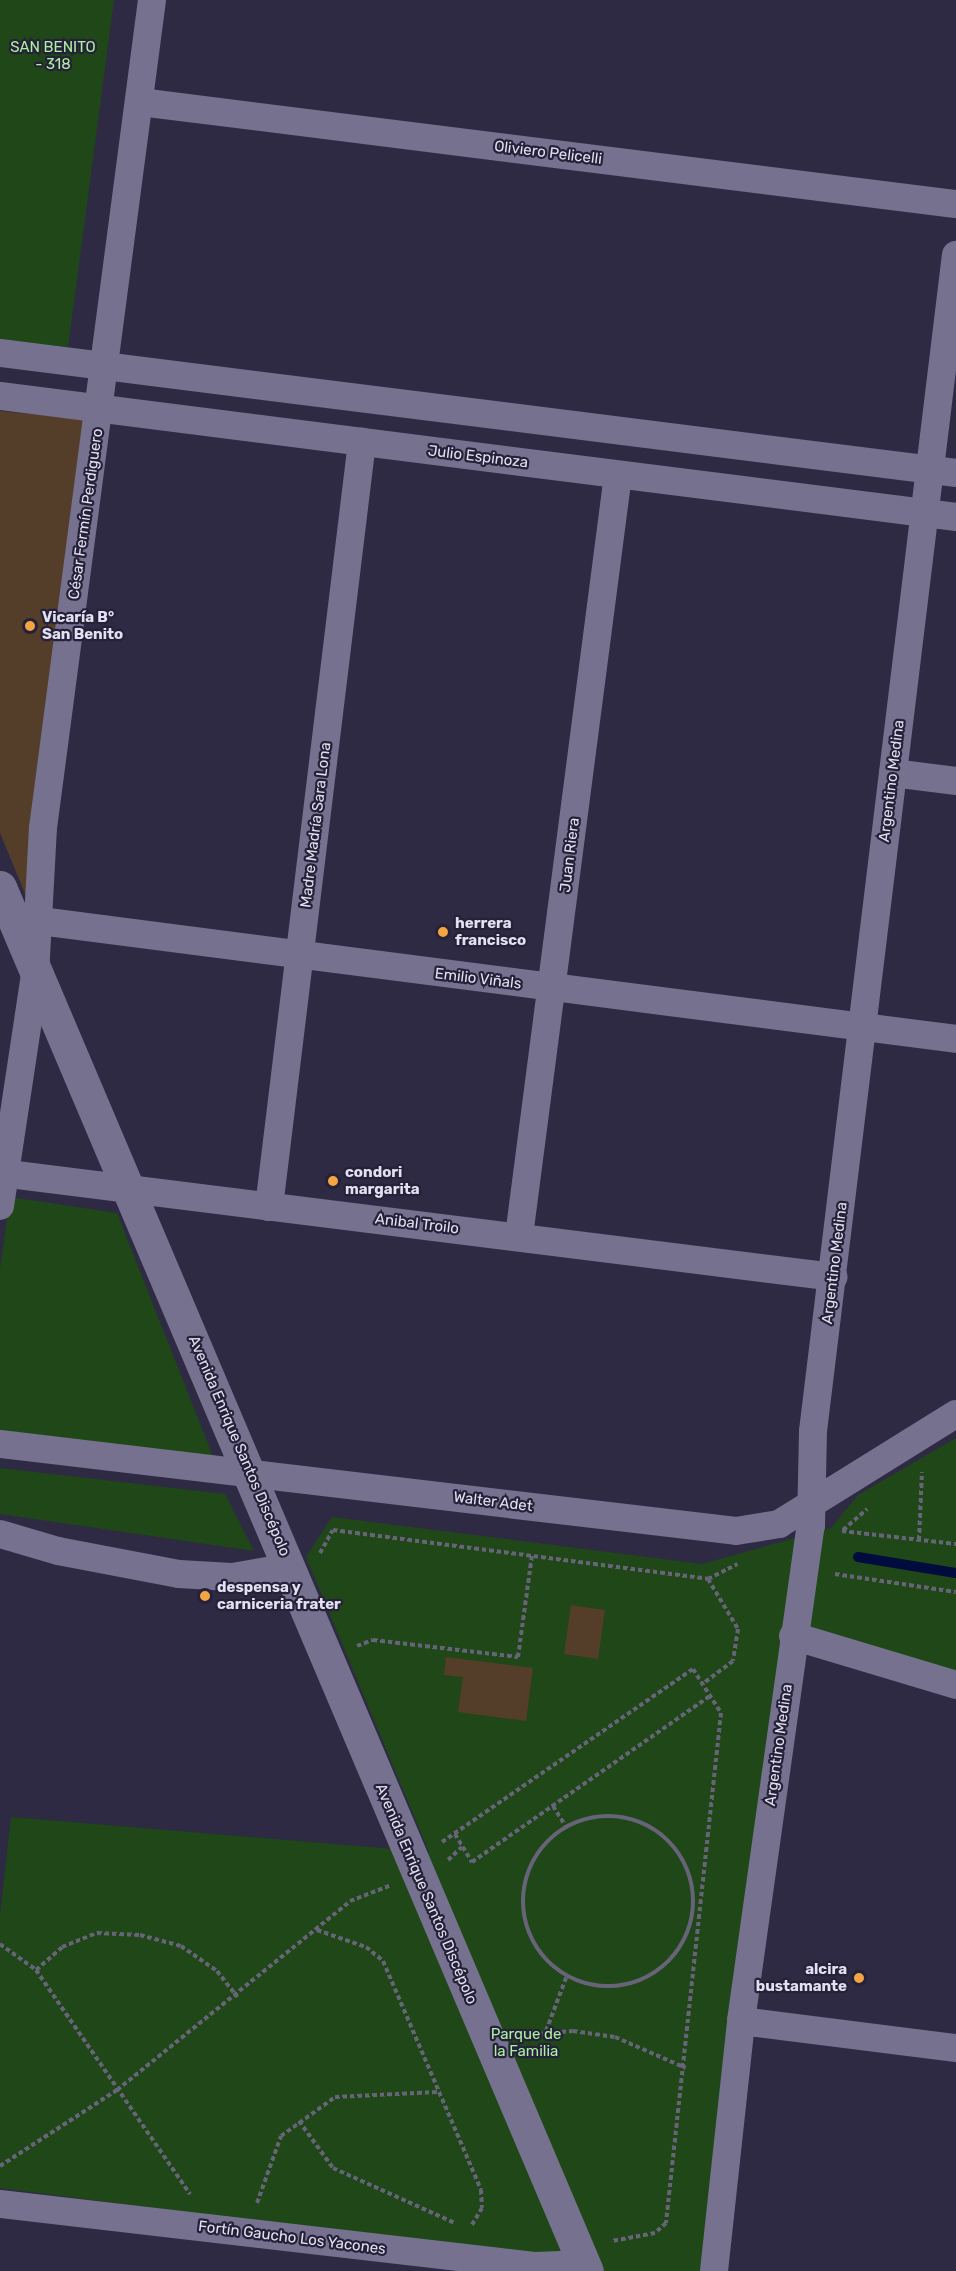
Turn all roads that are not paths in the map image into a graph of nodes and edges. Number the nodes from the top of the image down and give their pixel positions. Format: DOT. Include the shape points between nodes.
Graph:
graph roads {
  1 [pos="153,0"];
  2 [pos="140,102"];
  3 [pos="956,204"];
  4 [pos="956,255"];
  5 [pos="0,353"];
  6 [pos="106,366"];
  7 [pos="0,396"];
  8 [pos="100,409"];
  9 [pos="362,442"];
  10 [pos="943,471"];
  11 [pos="618,475"];
  12 [pos="926,513"];
  13 [pos="956,517"];
  14 [pos="893,773"];
  15 [pos="956,781"];
  16 [pos="0,887"];
  17 [pos="16,917"];
  18 [pos="301,958"];
  19 [pos="35,975"];
  20 [pos="553,988"];
  21 [pos="862,1028"];
  22 [pos="956,1039"];
  23 [pos="2,1173"];
  24 [pos="131,1189"];
  25 [pos="0,1206"];
  26 [pos="268,1207"];
  27 [pos="519,1236"];
  28 [pos="834,1277"];
  29 [pos="956,1414"];
  30 [pos="0,1444"];
  31 [pos="251,1473"];
  32 [pos="812,1504"];
  33 [pos="0,1534"];
  34 [pos="303,1563"];
  35 [pos="793,1636"];
  36 [pos="956,1685"];
  37 [pos="741,2021"];
  38 [pos="956,2048"];
  39 [pos="0,2204"];
  40 [pos="586,2267"];
  41 [pos="714,2271"];
  1 -- 2 [label="street, César Fermín Perdiguero"];
  2 -- 3 [label="street, Oliviero Pelicelli"];
  2 -- 6 [label="street, César Fermín Perdiguero"];
  4 -- 10 [label="street, Argentino Medina"];
  5 -- 6 [label="street"];
  6 -- 8 [label="street, César Fermín Perdiguero"];
  6 -- 10 [label="street"];
  7 -- 8 [label="street, Julio Espinoza"];
  8 -- 9 [label="street, Julio Espinoza"];
  8 -- 17 [label="street, César Fermín Perdiguero" via="43,828"];
  9 -- 11 [label="street, Julio Espinoza"];
  9 -- 18 [label="street, Madre Madría Sara Lona"];
  10 -- 12 [label="street, Argentino Medina"];
  11 -- 12 [label="street, Julio Espinoza"];
  11 -- 20 [label="street, Juan Riera"];
  12 -- 13 [label="street, Julio Espinoza"];
  12 -- 14 [label="street, Argentino Medina"];
  14 -- 15 [label="street"];
  14 -- 21 [label="street, Argentino Medina"];
  16 -- 17 [label="main road, Avenida Enrique Santos Discépolo"];
  17 -- 18 [label="street, Emilio Viñals"];
  17 -- 19 [label="main road, Avenida Enrique Santos Discépolo"];
  18 -- 20 [label="street, Emilio Viñals"];
  18 -- 26 [label="street, Madre Madría Sara Lona"];
  19 -- 23 [label="street"];
  19 -- 24 [label="main road, Avenida Enrique Santos Discépolo"];
  20 -- 21 [label="street, Emilio Viñals"];
  20 -- 27 [label="street, Juan Riera"];
  21 -- 22 [label="street, Emilio Viñals"];
  21 -- 28 [label="street, Argentino Medina"];
  23 -- 24 [label="street, Anibal Troilo"];
  23 -- 25 [label="street"];
  24 -- 26 [label="street, Anibal Troilo"];
  24 -- 31 [label="main road, Avenida Enrique Santos Discépolo"];
  26 -- 27 [label="street, Anibal Troilo"];
  27 -- 28 [label="street, Anibal Troilo"];
  28 -- 32 [label="street, Argentino Medina" via="813,1431"];
  29 -- 32 [label="street, Walter Adet"];
  30 -- 31 [label="street, Walter Adet"];
  31 -- 32 [label="street, Walter Adet" via="736,1531 779,1524"];
  31 -- 34 [label="main road, Avenida Enrique Santos Discépolo"];
  32 -- 35 [label="street, Argentino Medina"];
  33 -- 34 [label="street" via="58,1551 179,1574 232,1577"];
  34 -- 40 [label="main road, Avenida Enrique Santos Discépolo" via="419,1878"];
  35 -- 36 [label="street"];
  35 -- 37 [label="street, Argentino Medina"];
  37 -- 38 [label="street"];
  37 -- 41 [label="street, Argentino Medina"];
  39 -- 40 [label="street, Fortín Gaucho Los Yacones" via="536,2266"];
}
